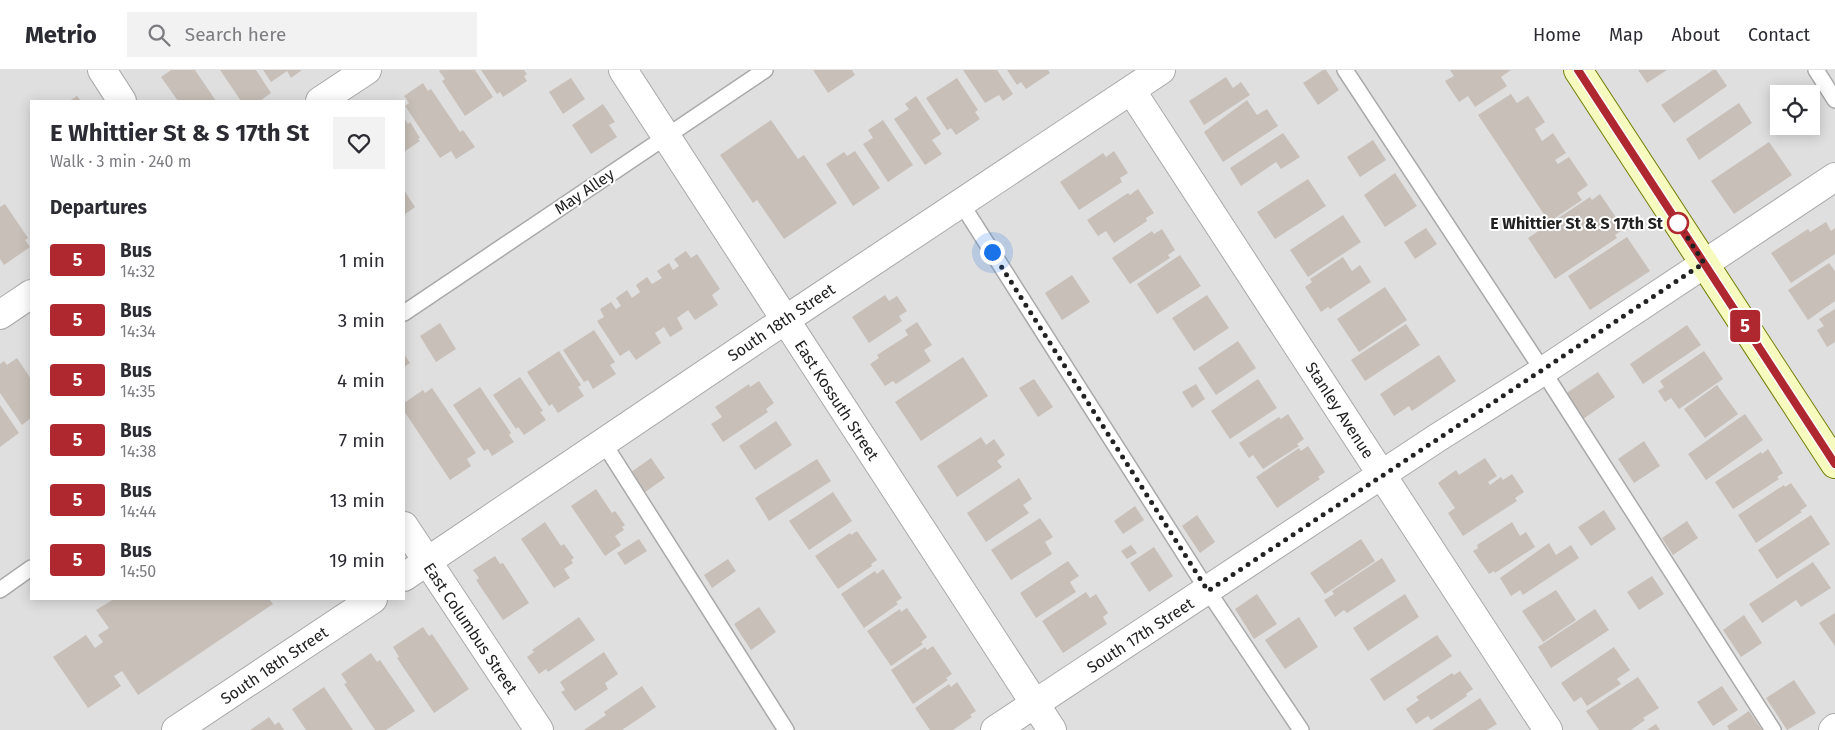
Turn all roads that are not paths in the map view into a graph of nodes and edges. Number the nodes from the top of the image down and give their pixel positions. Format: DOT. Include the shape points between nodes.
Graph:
graph roads {
  1 [pos="102,70"];
  2 [pos="623,70"];
  3 [pos="765,70"];
  4 [pos="1161,70"];
  5 [pos="1345,70"];
  6 [pos="1578,70"];
  7 [pos="1816,70"];
  8 [pos="352,74"];
  9 [pos="1131,90"];
  10 [pos="121,100"];
  11 [pos="321,100"];
  12 [pos="1835,100"];
  13 [pos="666,136"];
  14 [pos="1835,177"];
  15 [pos="960,203"];
  16 [pos="1704,263"];
  17 [pos="30,295"];
  18 [pos="405,312"];
  19 [pos="0,315"];
  20 [pos="784,320"];
  21 [pos="1543,371"];
  22 [pos="603,442"];
  23 [pos="1835,464"];
  24 [pos="1382,476"];
  25 [pos="405,528"];
  26 [pos="427,561"];
  27 [pos="30,569"];
  28 [pos="405,576"];
  29 [pos="0,590"];
  30 [pos="1208,591"];
  31 [pos="371,600"];
  32 [pos="1035,703"];
  33 [pos="176,730"];
  34 [pos="539,730"];
  35 [pos="786,730"];
  36 [pos="995,730"];
  37 [pos="1052,730"];
  38 [pos="1302,730"];
  39 [pos="1548,730"];
  40 [pos="1773,730"];
  1 -- 10 [label="street"];
  2 -- 13 [label="street, East Kossuth Street"];
  3 -- 13 [label="lane, May Alley"];
  4 -- 9 [label="street, South 18th Street"];
  5 -- 21 [label="lane"];
  6 -- 16 [label="street"];
  7 -- 12 [label="lane"];
  8 -- 11 [label="street"];
  9 -- 15 [label="street, South 18th Street"];
  9 -- 24 [label="street, Stanley Avenue"];
  13 -- 18 [label="lane, May Alley"];
  13 -- 20 [label="street, East Kossuth Street"];
  14 -- 16 [label="street, South 17th Street"];
  15 -- 20 [label="street, South 18th Street"];
  15 -- 30 [label="lane"];
  16 -- 21 [label="street, South 17th Street"];
  16 -- 23 [label="street"];
  17 -- 19 [label="street"];
  20 -- 22 [label="street, South 18th Street"];
  20 -- 32 [label="street, East Kossuth Street"];
  21 -- 24 [label="street, South 17th Street"];
  21 -- 40 [label="lane"];
  22 -- 26 [label="street, South 18th Street"];
  22 -- 35 [label="lane"];
  24 -- 30 [label="street, South 17th Street"];
  24 -- 39 [label="street, Stanley Avenue"];
  25 -- 26 [label="street, East Columbus Street"];
  26 -- 28 [label="street, South 18th Street"];
  26 -- 34 [label="street, East Columbus Street"];
  27 -- 29 [label="lane"];
  30 -- 32 [label="street, South 17th Street"];
  30 -- 38 [label="lane"];
  31 -- 33 [label="street, South 18th Street"];
  32 -- 36 [label="street, South 17th Street"];
  32 -- 37 [label="street, East Kossuth Street"];
}
